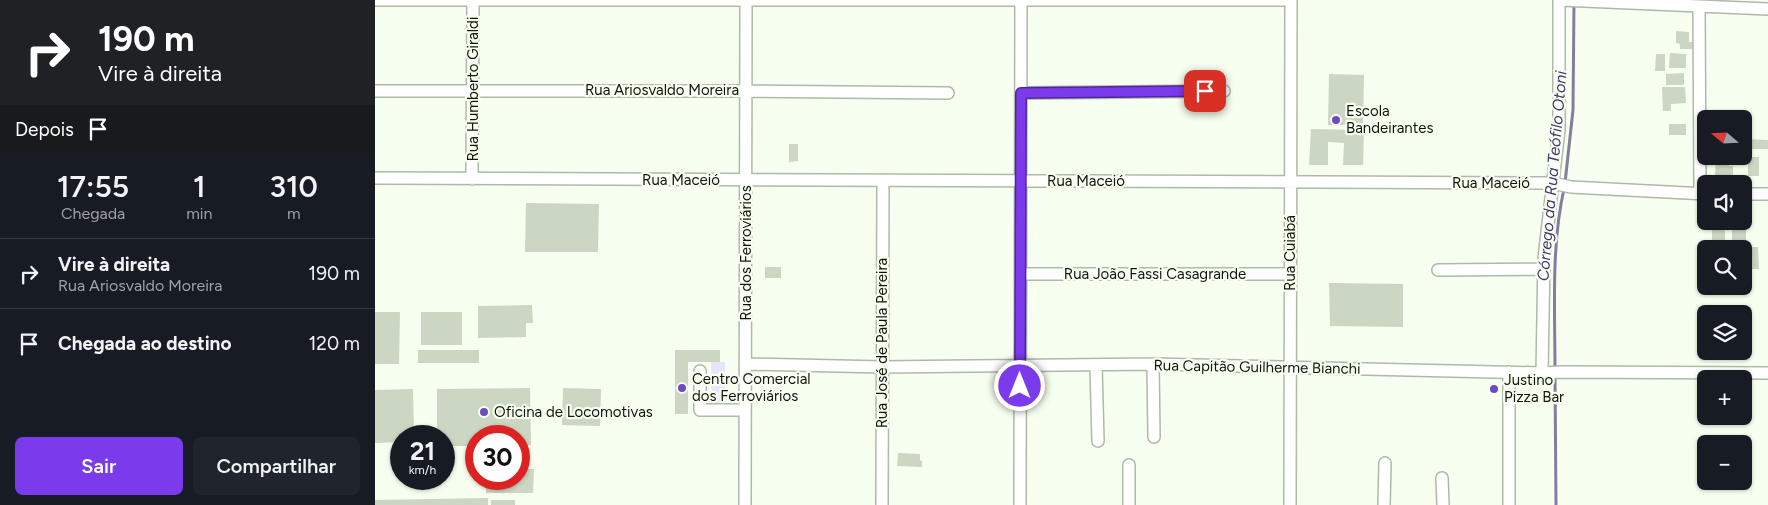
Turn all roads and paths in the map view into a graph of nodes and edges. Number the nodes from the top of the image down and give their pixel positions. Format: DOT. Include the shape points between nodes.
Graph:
graph roads {
  1 [pos="375,0"];
  2 [pos="473,0"];
  3 [pos="746,0"];
  4 [pos="1021,0"];
  5 [pos="1073,0"];
  6 [pos="1283,0"];
  7 [pos="1291,0"];
  8 [pos="1560,0"];
  9 [pos="1588,1"];
  10 [pos="1699,6"];
  11 [pos="1768,9"];
  12 [pos="473,90"];
  13 [pos="375,91"];
  14 [pos="746,91"];
  15 [pos="1224,91"];
  16 [pos="948,93"];
  17 [pos="1021,93"];
  18 [pos="1703,175"];
  19 [pos="375,178"];
  20 [pos="472,179"];
  21 [pos="746,180"];
  22 [pos="883,180"];
  23 [pos="1021,181"];
  24 [pos="1290,182"];
  25 [pos="1552,183"];
  26 [pos="1697,194"];
  27 [pos="1752,194"];
  28 [pos="1768,194"];
  29 [pos="1543,269"];
  30 [pos="1438,270"];
  31 [pos="1021,274"];
  32 [pos="1290,274"];
  33 [pos="745,364"];
  34 [pos="1153,364"];
  35 [pos="1020,366"];
  36 [pos="1096,366"];
  37 [pos="882,367"];
  38 [pos="1290,367"];
  39 [pos="700,371"];
  40 [pos="1509,372"];
  41 [pos="1546,372"];
  42 [pos="1768,373"];
  43 [pos="745,410"];
  44 [pos="1154,437"];
  45 [pos="1098,441"];
  46 [pos="1385,463"];
  47 [pos="1129,465"];
  48 [pos="1442,478"];
  49 [pos="745,505"];
  50 [pos="882,505"];
  51 [pos="1020,505"];
  52 [pos="1129,505"];
  53 [pos="1290,505"];
  54 [pos="1385,505"];
  55 [pos="1443,505"];
  56 [pos="1509,505"];
  1 -- 2 [label="street"];
  2 -- 3 [label="street"];
  2 -- 12 [label="street, Rua Humberto Giraldi"];
  3 -- 4 [label="street"];
  3 -- 14 [label="street, Rua dos Ferroviários"];
  4 -- 5 [label="street"];
  4 -- 17 [label="street"];
  5 -- 6 [label="street"];
  7 -- 24 [label="street, Rua Cuiabá"];
  8 -- 9 [label="street"];
  8 -- 25 [label="street" via="1559,130"];
  9 -- 10 [label="street"];
  10 -- 11 [label="street"];
  10 -- 18 [label="street"];
  12 -- 13 [label="street, Rua Ariosvaldo Moreira"];
  12 -- 14 [label="street, Rua Ariosvaldo Moreira"];
  12 -- 20 [label="street, Rua Humberto Giraldi"];
  14 -- 16 [label="street, Rua Ariosvaldo Moreira"];
  14 -- 21 [label="street, Rua dos Ferroviários"];
  15 -- 17 [label="street"];
  17 -- 23 [label="street"];
  19 -- 20 [label="street, Rua Maceió"];
  20 -- 21 [label="street, Rua Maceió"];
  21 -- 22 [label="street, Rua Maceió"];
  21 -- 33 [label="street, Rua dos Ferroviários"];
  22 -- 23 [label="street, Rua Maceió"];
  22 -- 37 [label="street, Rua José de Paula Pereira"];
  23 -- 24 [label="street, Rua Maceió"];
  23 -- 31 [label="street"];
  24 -- 25 [label="street, Rua Maceió"];
  24 -- 32 [label="street, Rua Cuiabá"];
  25 -- 26 [label="street, Rua Maceió" via="1571,187"];
  25 -- 29 [label="street"];
  27 -- 28 [label="street"];
  29 -- 30 [label="street"];
  29 -- 41 [label="street"];
  31 -- 32 [label="street, Rua João Fassi Casagrande"];
  31 -- 35 [label="street"];
  32 -- 38 [label="street, Rua Cuiabá"];
  33 -- 37 [label="street, Rua Capitão Guilherme Bianchi"];
  33 -- 43 [label="street, Rua dos Ferroviários"];
  34 -- 36 [label="street, Rua Capitão Guilherme Bianchi"];
  34 -- 38 [label="street, Rua Capitão Guilherme Bianchi"];
  34 -- 44 [label="street"];
  35 -- 36 [label="street, Rua Capitão Guilherme Bianchi"];
  35 -- 37 [label="street, Rua Capitão Guilherme Bianchi"];
  35 -- 51 [label="street"];
  36 -- 45 [label="street"];
  37 -- 50 [label="street, Rua José de Paula Pereira"];
  38 -- 40 [label="street, Rua Capitão Guilherme Bianchi"];
  38 -- 53 [label="street, Rua Cuiabá"];
  39 -- 43 [label="street" via="700,410"];
  40 -- 41 [label="street, Rua Capitão Guilherme Bianchi"];
  40 -- 56 [label="street"];
  41 -- 42 [label="street, Rua Capitão Guilherme Bianchi"];
  43 -- 49 [label="street, Rua dos Ferroviários"];
  46 -- 54 [label="street"];
  47 -- 52 [label="street"];
  48 -- 55 [label="street"];
}
